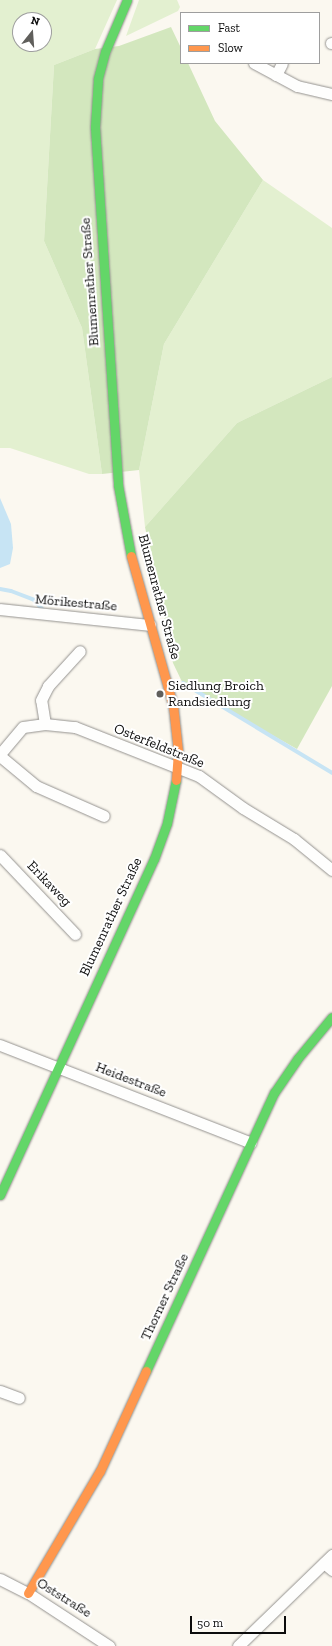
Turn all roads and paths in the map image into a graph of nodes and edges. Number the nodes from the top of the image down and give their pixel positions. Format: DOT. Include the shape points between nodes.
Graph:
graph roads {
  1 [pos="127,0"];
  2 [pos="256,64"];
  3 [pos="282,64"];
  4 [pos="276,75"];
  5 [pos="332,94"];
  6 [pos="0,609"];
  7 [pos="150,625"];
  8 [pos="80,651"];
  9 [pos="45,724"];
  10 [pos="0,755"];
  11 [pos="178,767"];
  12 [pos="104,816"];
  13 [pos="0,855"];
  14 [pos="332,870"];
  15 [pos="75,934"];
  16 [pos="332,1017"];
  17 [pos="0,1046"];
  18 [pos="59,1069"];
  19 [pos="251,1143"];
  20 [pos="0,1195"];
  21 [pos="0,1391"];
  22 [pos="19,1398"];
  23 [pos="329,1563"];
  24 [pos="0,1579"];
  25 [pos="28,1593"];
  26 [pos="109,1646"];
  27 [pos="238,1646"];
  1 -- 7 [label="street, Blumenrather Straße" via="105,52 98,79 95,127 118,485 127,542"];
  2 -- 4 [label="street"];
  3 -- 4 [label="street"];
  4 -- 5 [label="street" via="297,86"];
  6 -- 7 [label="street, Mörikestraße"];
  7 -- 11 [label="street, Blumenrather Straße" via="173,705"];
  8 -- 9 [label="street" via="48,686 41,700"];
  9 -- 10 [label="street, Osterfeldstraße" via="23,727"];
  9 -- 11 [label="street, Osterfeldstraße" via="75,727"];
  10 -- 12 [label="street, Osterfeldstraße" via="36,786"];
  11 -- 14 [label="street, Osterfeldstraße" via="199,776 243,808 294,839"];
  11 -- 18 [label="street, Blumenrather Straße" via="167,823 154,859"];
  13 -- 15 [label="street, Erikaweg"];
  16 -- 19 [label="street, Thorner Straße" via="274,1092"];
  17 -- 18 [label="street, Heidestraße"];
  18 -- 19 [label="street, Heidestraße"];
  18 -- 20 [label="street, Blumenrather Straße"];
  19 -- 25 [label="street, Thorner Straße" via="100,1471"];
  21 -- 22 [label="street"];
  23 -- 27 [label="street"];
  24 -- 25 [label="street, Oststraße"];
  25 -- 26 [label="street, Oststraße"];
}
